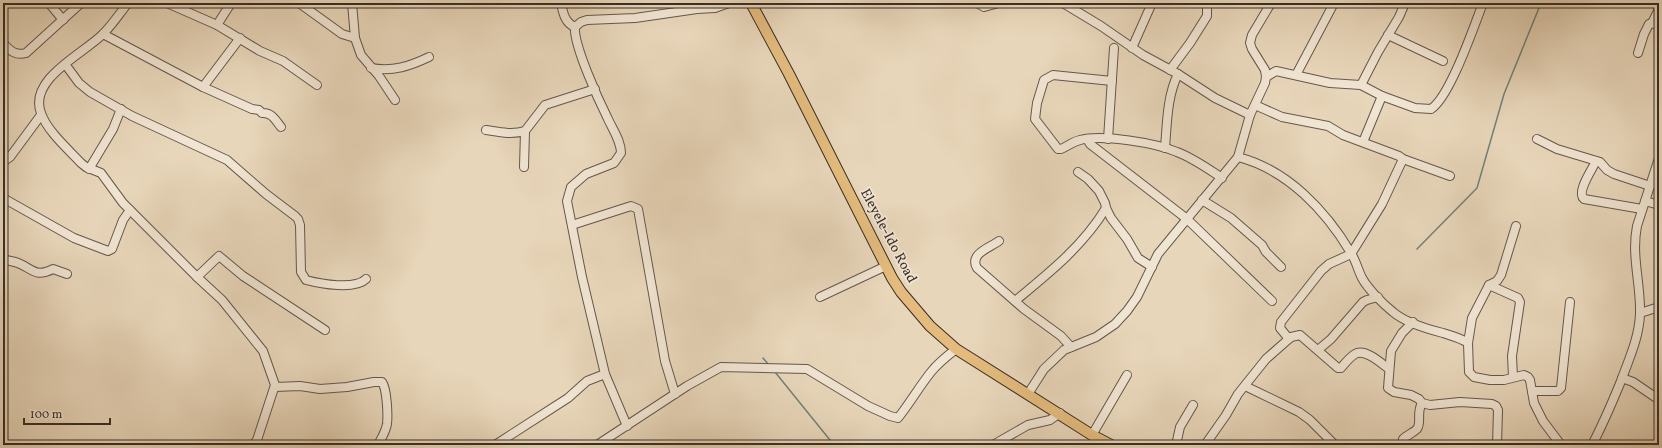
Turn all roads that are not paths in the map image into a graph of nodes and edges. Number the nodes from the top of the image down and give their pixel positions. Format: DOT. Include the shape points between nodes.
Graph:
graph roads {
  1 [pos="49,3"];
  2 [pos="80,3"];
  3 [pos="128,3"];
  4 [pos="167,3"];
  5 [pos="231,3"];
  6 [pos="299,3"];
  7 [pos="352,3"];
  8 [pos="560,3"];
  9 [pos="729,3"];
  10 [pos="751,3"];
  11 [pos="977,3"];
  12 [pos="1000,3"];
  13 [pos="1063,3"];
  14 [pos="1152,3"];
  15 [pos="1206,3"];
  16 [pos="1271,3"];
  17 [pos="1334,3"];
  18 [pos="1405,3"];
  19 [pos="1483,3"];
  20 [pos="1659,9"];
  21 [pos="63,20"];
  22 [pos="1655,24"];
  23 [pos="217,25"];
  24 [pos="575,27"];
  25 [pos="103,34"];
  26 [pos="1388,35"];
  27 [pos="240,38"];
  28 [pos="355,38"];
  29 [pos="3,43"];
  30 [pos="1114,48"];
  31 [pos="1132,48"];
  32 [pos="1638,53"];
  33 [pos="429,57"];
  34 [pos="1443,61"];
  35 [pos="65,64"];
  36 [pos="371,68"];
  37 [pos="1170,70"];
  38 [pos="1178,74"];
  39 [pos="1296,75"];
  40 [pos="1266,77"];
  41 [pos="1112,81"];
  42 [pos="317,85"];
  43 [pos="1361,85"];
  44 [pos="203,87"];
  45 [pos="595,90"];
  46 [pos="1382,96"];
  47 [pos="395,100"];
  48 [pos="1255,105"];
  49 [pos="121,109"];
  50 [pos="41,114"];
  51 [pos="1250,115"];
  52 [pos="281,127"];
  53 [pos="486,130"];
  54 [pos="525,131"];
  55 [pos="1537,138"];
  56 [pos="1087,139"];
  57 [pos="1108,139"];
  58 [pos="1363,142"];
  59 [pos="1165,148"];
  60 [pos="1238,157"];
  61 [pos="1659,158"];
  62 [pos="1403,159"];
  63 [pos="1596,161"];
  64 [pos="3,162"];
  65 [pos="524,166"];
  66 [pos="89,169"];
  67 [pos="1078,172"];
  68 [pos="1450,176"];
  69 [pos="1222,178"];
  70 [pos="1650,186"];
  71 [pos="3,198"];
  72 [pos="1202,200"];
  73 [pos="1645,201"];
  74 [pos="1659,205"];
  75 [pos="1106,208"];
  76 [pos="1642,209"];
  77 [pos="130,210"];
  78 [pos="1187,219"];
  79 [pos="572,225"];
  80 [pos="1516,226"];
  81 [pos="999,241"];
  82 [pos="1351,254"];
  83 [pos="3,259"];
  84 [pos="886,266"];
  85 [pos="1152,267"];
  86 [pos="1281,268"];
  87 [pos="67,274"];
  88 [pos="197,277"];
  89 [pos="366,279"];
  90 [pos="1489,285"];
  91 [pos="820,297"];
  92 [pos="1378,297"];
  93 [pos="1015,301"];
  94 [pos="1272,301"];
  95 [pos="1570,302"];
  96 [pos="1659,307"];
  97 [pos="1640,313"];
  98 [pos="1398,315"];
  99 [pos="1413,322"];
  100 [pos="325,330"];
  101 [pos="1402,333"];
  102 [pos="1289,339"];
  103 [pos="1468,343"];
  104 [pos="1071,348"];
  105 [pos="956,349"];
  106 [pos="1318,350"];
  107 [pos="1389,368"];
  108 [pos="605,374"];
  109 [pos="1127,376"];
  110 [pos="1513,377"];
  111 [pos="1622,378"];
  112 [pos="1245,386"];
  113 [pos="275,387"];
  114 [pos="1532,390"];
  115 [pos="1659,392"];
  116 [pos="675,394"];
  117 [pos="1028,394"];
  118 [pos="1422,403"];
  119 [pos="1193,405"];
  120 [pos="1060,413"];
  121 [pos="627,426"];
  122 [pos="1092,435"];
  123 [pos="253,445"];
  124 [pos="378,445"];
  125 [pos="495,445"];
  126 [pos="597,445"];
  127 [pos="993,445"];
  128 [pos="1111,445"];
  129 [pos="1176,445"];
  130 [pos="1205,445"];
  131 [pos="1334,445"];
  132 [pos="1402,445"];
  133 [pos="1497,445"];
  134 [pos="1561,445"];
  135 [pos="1592,445"];
  1 -- 21 [label="street"];
  2 -- 21 [label="street"];
  3 -- 25 [label="street"];
  4 -- 23 [label="street"];
  5 -- 23 [label="street"];
  6 -- 28 [label="street" via="342,34"];
  7 -- 28 [label="street"];
  8 -- 24 [label="street" via="566,21"];
  9 -- 24 [label="street" via="715,8 634,18 587,20"];
  10 -- 84 [label="main road, Eleyele-Ido Road"];
  11 -- 12 [label="street" via="984,7"];
  13 -- 31 [label="street"];
  14 -- 31 [label="street"];
  15 -- 37 [label="street" via="1207,16"];
  16 -- 40 [label="street" via="1250,43 1265,70"];
  17 -- 39 [label="street"];
  18 -- 26 [label="street"];
  19 -- 46 [label="street" via="1458,66 1434,107 1427,110 1415,108"];
  20 -- 22 [label="street"];
  21 -- 29 [label="street" via="21,55 12,52"];
  22 -- 32 [label="street" via="1648,24"];
  23 -- 27 [label="street"];
  24 -- 45 [label="street" via="577,42"];
  25 -- 35 [label="street"];
  25 -- 44 [label="street"];
  26 -- 34 [label="street"];
  26 -- 43 [label="street"];
  27 -- 42 [label="street" via="260,51 283,61"];
  27 -- 44 [label="street"];
  28 -- 36 [label="street" via="361,55"];
  30 -- 41 [label="street"];
  31 -- 37 [label="street"];
  33 -- 36 [label="street" via="411,65 388,70"];
  35 -- 49 [label="street" via="83,87"];
  35 -- 50 [label="street" via="42,88 39,100"];
  36 -- 47 [label="street"];
  37 -- 38 [label="street"];
  38 -- 51 [label="street" via="1215,98"];
  38 -- 59 [label="street" via="1169,111"];
  39 -- 40 [label="street" via="1276,71"];
  39 -- 43 [label="street"];
  40 -- 48 [label="street"];
  41 -- 56 [label="street" via="1054,75 1044,80 1035,114 1038,125 1058,148"];
  41 -- 57 [label="street"];
  43 -- 46 [label="street"];
  44 -- 52 [label="street" via="271,115"];
  45 -- 54 [label="street" via="547,104"];
  45 -- 79 [label="street" via="621,153 614,163 586,174 571,187 567,200"];
  46 -- 58 [label="street"];
  48 -- 51 [label="street"];
  48 -- 58 [label="street" via="1282,117 1328,126"];
  49 -- 66 [label="street"];
  49 -- 89 [label="street" via="227,160 295,216 300,225 301,272 306,280 350,286 362,283"];
  50 -- 64 [label="street" via="10,157"];
  50 -- 66 [label="street" via="54,133"];
  51 -- 60 [label="street"];
  53 -- 54 [label="street" via="506,133"];
  54 -- 65 [label="street"];
  55 -- 63 [label="street" via="1557,149"];
  56 -- 57 [label="street"];
  56 -- 78 [label="street" via="1090,144"];
  57 -- 59 [label="street"];
  58 -- 62 [label="street"];
  59 -- 69 [label="street" via="1197,162"];
  60 -- 69 [label="street"];
  60 -- 82 [label="street" via="1269,169 1314,202"];
  61 -- 70 [label="street"];
  62 -- 68 [label="street"];
  62 -- 82 [label="street" via="1382,204"];
  63 -- 70 [label="street" via="1614,174"];
  63 -- 76 [label="street" via="1580,193 1582,197"];
  66 -- 77 [label="street" via="101,174"];
  67 -- 75 [label="street" via="1099,191"];
  69 -- 72 [label="street"];
  70 -- 73 [label="street"];
  71 -- 77 [label="street" via="68,235 108,251 112,249 121,224"];
  72 -- 78 [label="street"];
  72 -- 86 [label="street" via="1231,218 1262,245"];
  73 -- 74 [label="street"];
  73 -- 76 [label="street"];
  75 -- 85 [label="street" via="1138,258"];
  75 -- 93 [label="street" via="1074,250"];
  76 -- 97 [label="street" via="1634,252"];
  77 -- 88 [label="street"];
  78 -- 85 [label="street" via="1158,254"];
  78 -- 94 [label="street"];
  79 -- 108 [label="street"];
  79 -- 116 [label="street" via="631,206 638,209 665,361"];
  80 -- 90 [label="street" via="1501,275 1497,281"];
  81 -- 93 [label="street" via="977,255 974,263 976,268"];
  82 -- 92 [label="street" via="1362,278"];
  82 -- 102 [label="street" via="1329,264 1321,271 1281,322 1280,328"];
  83 -- 87 [label="street" via="19,263 34,273 45,273 53,269"];
  84 -- 91 [label="street"];
  84 -- 105 [label="main road, Eleyele-Ido Road" via="916,310"];
  85 -- 104 [label="street" via="1137,297 1119,320 1096,337"];
  88 -- 100 [label="street" via="219,256 243,276"];
  88 -- 113 [label="street" via="222,300 263,351"];
  90 -- 103 [label="street" via="1472,318"];
  90 -- 110 [label="street" via="1518,298 1520,302 1512,356"];
  92 -- 98 [label="street"];
  92 -- 106 [label="street" via="1363,302 1356,308 1331,339"];
  93 -- 104 [label="street" via="1061,336"];
  95 -- 114 [label="street" via="1561,388 1554,392"];
  96 -- 97 [label="street"];
  97 -- 111 [label="street" via="1637,337"];
  98 -- 99 [label="street"];
  98 -- 101 [label="street"];
  99 -- 101 [label="street"];
  99 -- 103 [label="street"];
  101 -- 107 [label="street" via="1391,351"];
  102 -- 106 [label="street" via="1300,335"];
  102 -- 112 [label="street" via="1266,359"];
  103 -- 110 [label="street" via="1470,375 1490,380"];
  104 -- 117 [label="street" via="1064,350 1044,369"];
  105 -- 116 [label="street" via="930,373 898,418 868,406 807,369 721,367"];
  105 -- 117 [label="main road, Eleyele-Ido Road"];
  106 -- 107 [label="street" via="1340,368 1360,352 1366,353"];
  107 -- 118 [label="street" via="1388,388 1394,392 1411,395"];
  108 -- 121 [label="street"];
  108 -- 125 [label="street" via="587,381 568,398"];
  109 -- 122 [label="street"];
  110 -- 114 [label="street" via="1528,377"];
  111 -- 115 [label="street" via="1633,382 1655,397"];
  111 -- 135 [label="street"];
  112 -- 130 [label="street"];
  112 -- 131 [label="street" via="1299,412"];
  113 -- 123 [label="street"];
  113 -- 124 [label="street" via="300,386 320,389 382,382 386,387 387,425"];
  114 -- 134 [label="street" via="1534,403 1543,421"];
  116 -- 121 [label="street"];
  117 -- 120 [label="main road, Eleyele-Ido Road"];
  118 -- 132 [label="street" via="1418,411 1418,427 1403,439"];
  118 -- 133 [label="street" via="1430,405 1460,402 1496,406"];
  119 -- 129 [label="street" via="1180,427"];
  120 -- 122 [label="main road, Eleyele-Ido Road"];
  120 -- 127 [label="street" via="1050,420 1028,424"];
  121 -- 126 [label="street"];
  122 -- 128 [label="main road, Eleyele-Ido Road"];
}
